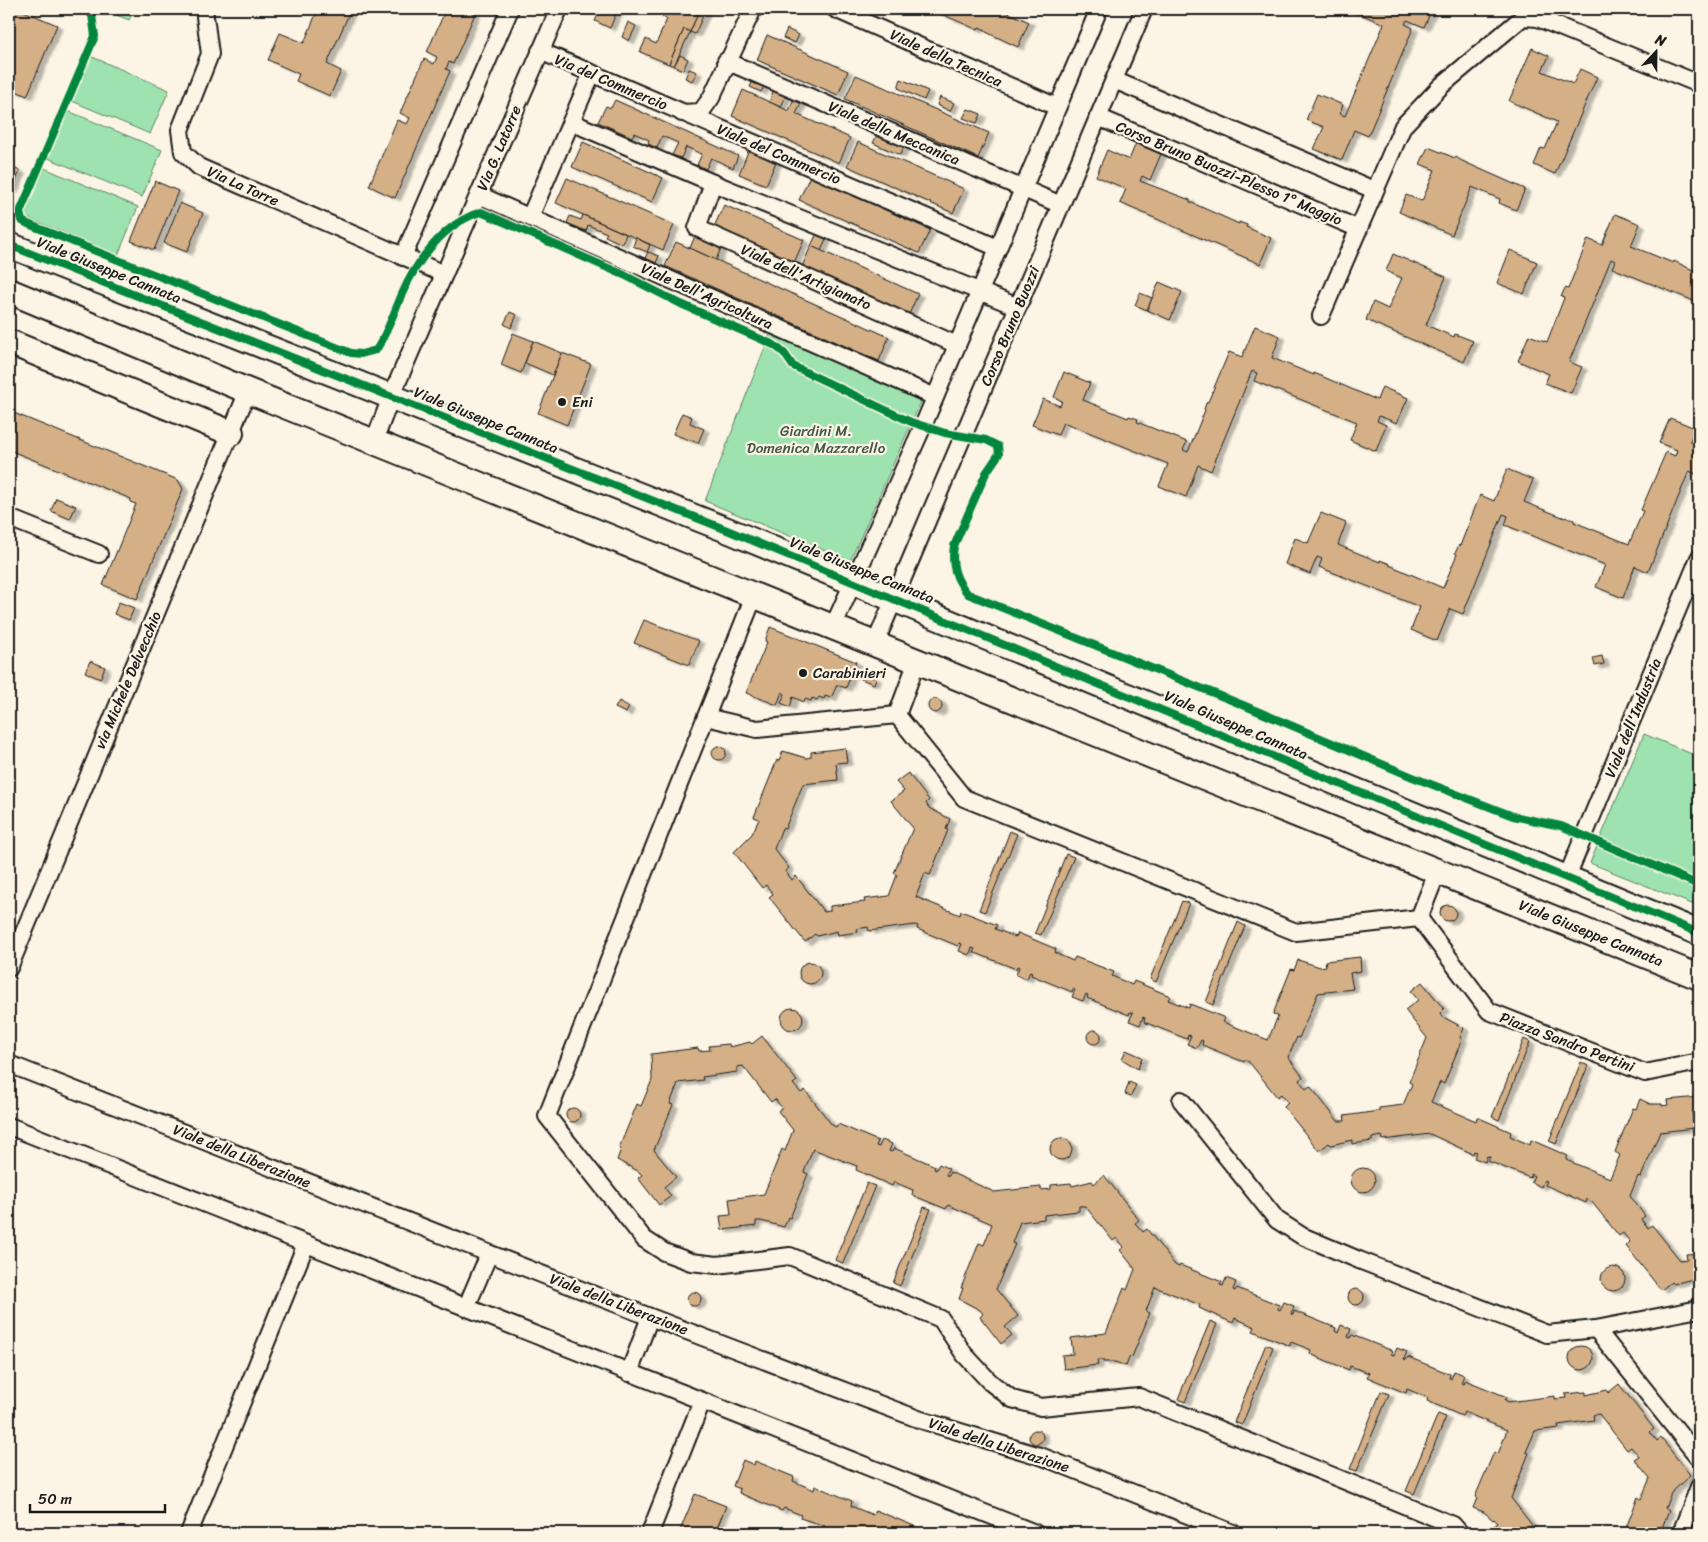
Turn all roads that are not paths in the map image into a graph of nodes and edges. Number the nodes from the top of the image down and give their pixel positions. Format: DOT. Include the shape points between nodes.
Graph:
graph roads {
  1 [pos="204,9"];
  2 [pos="510,9"];
  3 [pos="558,9"];
  4 [pos="752,9"];
  5 [pos="835,9"];
  6 [pos="1099,9"];
  7 [pos="1144,9"];
  8 [pos="540,51"];
  9 [pos="726,61"];
  10 [pos="592,74"];
  11 [pos="1114,80"];
  12 [pos="1699,84"];
  13 [pos="1058,107"];
  14 [pos="682,113"];
  15 [pos="1098,117"];
  16 [pos="571,122"];
  17 [pos="714,183"];
  18 [pos="1023,189"];
  19 [pos="1374,190"];
  20 [pos="478,195"];
  21 [pos="1061,205"];
  22 [pos="530,217"];
  23 [pos="1359,229"];
  24 [pos="9,245"];
  25 [pos="998,248"];
  26 [pos="403,257"];
  27 [pos="444,274"];
  28 [pos="980,290"];
  29 [pos="9,291"];
  30 [pos="1018,307"];
  31 [pos="1322,316"];
  32 [pos="9,342"];
  33 [pos="957,345"];
  34 [pos="248,391"];
  35 [pos="391,397"];
  36 [pos="935,397"];
  37 [pos="231,433"];
  38 [pos="374,442"];
  39 [pos="9,518"];
  40 [pos="99,554"];
  41 [pos="1699,558"];
  42 [pos="852,581"];
  43 [pos="754,596"];
  44 [pos="894,598"];
  45 [pos="833,627"];
  46 [pos="875,644"];
  47 [pos="917,660"];
  48 [pos="897,715"];
  49 [pos="706,717"];
  50 [pos="1438,870"];
  51 [pos="1567,877"];
  52 [pos="1419,918"];
  53 [pos="1699,933"];
  54 [pos="9,968"];
  55 [pos="1699,977"];
  56 [pos="1699,1062"];
  57 [pos="9,1064"];
  58 [pos="1180,1100"];
  59 [pos="9,1126"];
  60 [pos="306,1244"];
  61 [pos="489,1254"];
  62 [pos="466,1308"];
  63 [pos="1699,1309"];
  64 [pos="650,1317"];
  65 [pos="1596,1329"];
  66 [pos="629,1372"];
  67 [pos="702,1401"];
  68 [pos="1699,1458"];
  69 [pos="1699,1487"];
  70 [pos="189,1533"];
  71 [pos="650,1533"];
  72 [pos="1035,1533"];
  73 [pos="1233,1533"];
  74 [pos="1460,1533"];
  75 [pos="1681,1533"];
  1 -- 26 [label="street, Via La Torre" via="210,54 180,130 183,152 199,167"];
  2 -- 26 [label="street"];
  3 -- 8 [label="street, Via G. Latorre"];
  4 -- 9 [label="street, Viale del Commercio"];
  5 -- 13 [label="street, Viale della Tecnica"];
  6 -- 13 [label="street"];
  7 -- 11 [label="street, Corso Bruno Buozzi"];
  8 -- 10 [label="street, Via del Commercio"];
  8 -- 20 [label="street, Via G. Latorre"];
  9 -- 14 [label="street, Viale del Commercio" via="711,98 701,112"];
  9 -- 18 [label="street, Viale della Meccanica"];
  10 -- 14 [label="street, Via del Commercio"];
  10 -- 16 [label="street"];
  11 -- 15 [label="street, Corso Bruno Buozzi"];
  11 -- 19 [label="street"];
  12 -- 19 [label="street" via="1538,18 1523,16 1441,86 1403,126"];
  13 -- 18 [label="street"];
  14 -- 25 [label="street, Viale del Commercio"];
  15 -- 21 [label="street, Corso Bruno Buozzi"];
  15 -- 23 [label="street, Corso Bruno Buozzi-Plesso 1° Maggio"];
  16 -- 17 [label="street"];
  16 -- 22 [label="street"];
  17 -- 28 [label="street"];
  17 -- 33 [label="street, Viale dell'Artigianato" via="697,228"];
  18 -- 21 [label="street, Viale della Meccanica"];
  18 -- 25 [label="street"];
  19 -- 23 [label="street"];
  20 -- 22 [label="street, Viale Dell'Agricoltura"];
  20 -- 27 [label="street, Via G. Latorre"];
  21 -- 30 [label="street, Corso Bruno Buozzi"];
  22 -- 36 [label="street, Viale Dell'Agricoltura"];
  23 -- 31 [label="street"];
  24 -- 35 [label="street, Viale Giuseppe Cannata"];
  25 -- 28 [label="street"];
  26 -- 27 [label="street, Via La Torre"];
  27 -- 35 [label="street, Via G. Latorre"];
  28 -- 30 [label="street"];
  28 -- 33 [label="street"];
  29 -- 34 [label="street, Viale Giuseppe Cannata"];
  30 -- 44 [label="street, Corso Bruno Buozzi"];
  32 -- 37 [label="street"];
  33 -- 36 [label="street"];
  34 -- 37 [label="street, via Michele Delvecchio"];
  34 -- 38 [label="street, Viale Giuseppe Cannata"];
  35 -- 38 [label="street, Via G. Latorre"];
  35 -- 42 [label="street, Viale Giuseppe Cannata"];
  36 -- 42 [label="street"];
  37 -- 54 [label="street, via Michele Delvecchio"];
  38 -- 43 [label="street, Viale Giuseppe Cannata"];
  39 -- 40 [label="street"];
  41 -- 51 [label="street, Viale dell'Industria"];
  42 -- 44 [label="street, Viale Giuseppe Cannata"];
  42 -- 45 [label="street"];
  43 -- 45 [label="street, Viale Giuseppe Cannata"];
  43 -- 49 [label="street"];
  44 -- 46 [label="street, Corso Bruno Buozzi"];
  44 -- 51 [label="street, Viale Giuseppe Cannata"];
  45 -- 46 [label="street, Viale Giuseppe Cannata"];
  46 -- 47 [label="street, Viale Giuseppe Cannata"];
  47 -- 48 [label="street"];
  47 -- 50 [label="street, Viale Giuseppe Cannata"];
  48 -- 49 [label="street" via="757,730"];
  48 -- 52 [label="street" via="964,798 1296,932"];
  49 -- 74 [label="street" via="547,1116 644,1239 664,1252 717,1265 790,1256 941,1319 964,1354 990,1382 1012,1399 1040,1407 1139,1397 1454,1525"];
  50 -- 52 [label="street"];
  50 -- 55 [label="street, Viale Giuseppe Cannata"];
  51 -- 53 [label="street, Viale Giuseppe Cannata"];
  52 -- 56 [label="street, Piazza Sandro Pertini" via="1489,1011 1645,1073"];
  57 -- 61 [label="street, Viale della Liberazione"];
  58 -- 65 [label="street" via="1277,1220 1302,1236 1547,1334"];
  59 -- 60 [label="street"];
  60 -- 62 [label="street"];
  60 -- 70 [label="street"];
  61 -- 62 [label="street"];
  61 -- 64 [label="street, Viale della Liberazione"];
  62 -- 66 [label="street"];
  63 -- 65 [label="street"];
  64 -- 66 [label="street"];
  64 -- 73 [label="street, Viale della Liberazione" via="921,1420 1043,1457"];
  65 -- 68 [label="street"];
  66 -- 67 [label="street"];
  67 -- 71 [label="street"];
  67 -- 72 [label="street"];
  69 -- 75 [label="street"];
}
